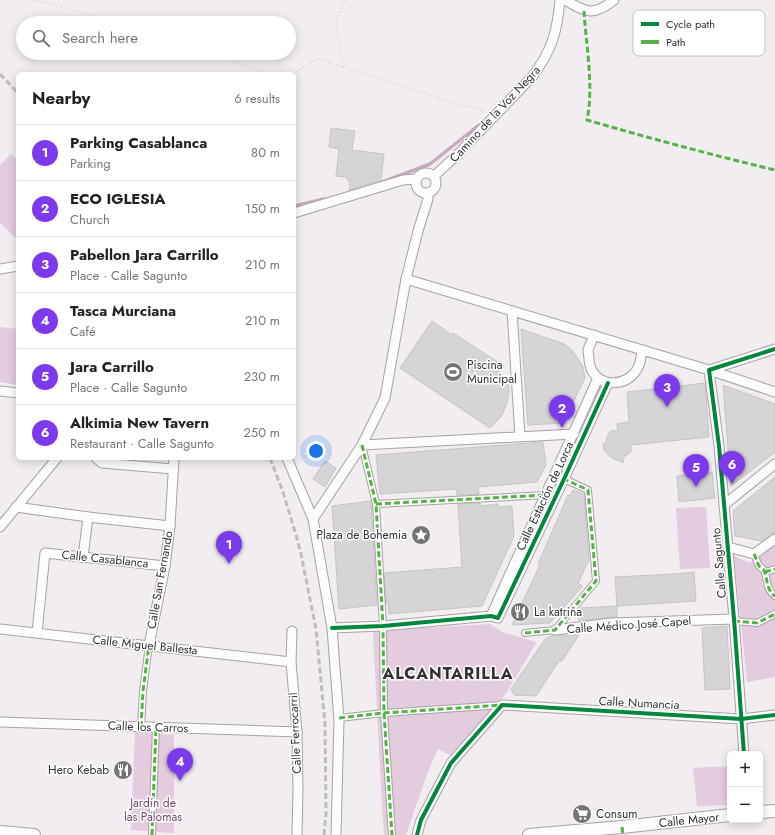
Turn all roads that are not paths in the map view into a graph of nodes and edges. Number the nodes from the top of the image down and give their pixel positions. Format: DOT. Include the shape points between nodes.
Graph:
graph roads {
  1 [pos="560,0"];
  2 [pos="566,0"];
  3 [pos="614,0"];
  4 [pos="434,176"];
  5 [pos="416,179"];
  6 [pos="428,194"];
  7 [pos="296,212"];
  8 [pos="16,266"];
  9 [pos="0,269"];
  10 [pos="406,279"];
  11 [pos="512,311"];
  12 [pos="594,335"];
  13 [pos="775,349"];
  14 [pos="642,350"];
  15 [pos="710,370"];
  16 [pos="598,378"];
  17 [pos="608,383"];
  18 [pos="0,391"];
  19 [pos="775,392"];
  20 [pos="16,393"];
  21 [pos="574,434"];
  22 [pos="520,436"];
  23 [pos="362,445"];
  24 [pos="55,460"];
  25 [pos="98,460"];
  26 [pos="174,460"];
  27 [pos="288,460"];
  28 [pos="775,464"];
  29 [pos="173,469"];
  30 [pos="564,479"];
  31 [pos="546,495"];
  32 [pos="376,504"];
  33 [pos="724,505"];
  34 [pos="16,507"];
  35 [pos="88,517"];
  36 [pos="314,519"];
  37 [pos="170,526"];
  38 [pos="0,527"];
  39 [pos="775,538"];
  40 [pos="728,547"];
  41 [pos="754,554"];
  42 [pos="83,556"];
  43 [pos="165,566"];
  44 [pos="775,569"];
  45 [pos="765,572"];
  46 [pos="775,596"];
  47 [pos="775,614"];
  48 [pos="495,617"];
  49 [pos="734,620"];
  50 [pos="384,626"];
  51 [pos="332,628"];
  52 [pos="0,629"];
  53 [pos="555,630"];
  54 [pos="292,631"];
  55 [pos="37,633"];
  56 [pos="525,633"];
  57 [pos="149,645"];
  58 [pos="290,662"];
  59 [pos="502,705"];
  60 [pos="384,713"];
  61 [pos="775,715"];
  62 [pos="339,718"];
  63 [pos="741,719"];
  64 [pos="0,722"];
  65 [pos="141,726"];
  66 [pos="156,727"];
  67 [pos="297,732"];
  68 [pos="744,751"];
  69 [pos="775,811"];
  70 [pos="763,812"];
  71 [pos="727,815"];
  72 [pos="622,831"];
  73 [pos="0,832"];
  74 [pos="34,835"];
  75 [pos="152,835"];
  76 [pos="297,835"];
  77 [pos="336,835"];
  78 [pos="392,835"];
  79 [pos="416,835"];
  80 [pos="529,835"];
  1 -- 4 [label="street, Camino de la Voz Negra" via="555,33 542,63 496,115"];
  2 -- 3 [label="street" via="584,11 594,11"];
  4 -- 5 [label="street" via="426,173"];
  4 -- 6 [label="street" via="436,187"];
  5 -- 6 [label="street" via="418,190"];
  5 -- 7 [label="street" via="403,180"];
  6 -- 10 [label="street"];
  8 -- 9 [label="street"];
  10 -- 11 [label="street"];
  10 -- 23 [label="street" via="385,398"];
  11 -- 12 [label="street"];
  11 -- 22 [label="street"];
  12 -- 14 [label="street"];
  12 -- 16 [label="street" via="588,350 589,366"];
  13 -- 15 [label="street"];
  14 -- 15 [label="street"];
  14 -- 17 [label="street" via="640,364 634,374 621,383"];
  15 -- 19 [label="street"];
  15 -- 33 [label="street, Calle Sagunto"];
  16 -- 17 [label="street"];
  16 -- 21 [label="street, Calle Estación de Lorca"];
  17 -- 30 [label="street, Calle Estación de Lorca"];
  18 -- 20 [label="street"];
  21 -- 22 [label="street"];
  21 -- 31 [label="street, Calle Estación de Lorca"];
  22 -- 23 [label="street"];
  23 -- 32 [label="street"];
  23 -- 36 [label="street"];
  24 -- 34 [label="street"];
  25 -- 29 [label="street" via="102,463"];
  26 -- 29 [label="street, Calle San Fernando"];
  27 -- 36 [label="street"];
  28 -- 33 [label="street"];
  29 -- 37 [label="street, Calle San Fernando"];
  30 -- 48 [label="street, Calle Estación de Lorca"];
  30 -- 53 [label="street" via="588,490 596,581"];
  31 -- 32 [label="street"];
  31 -- 48 [label="street, Calle Estación de Lorca"];
  32 -- 50 [label="street"];
  33 -- 40 [label="street, Calle Sagunto"];
  34 -- 35 [label="street"];
  34 -- 38 [label="street"];
  35 -- 37 [label="street"];
  35 -- 42 [label="street"];
  36 -- 51 [label="street"];
  37 -- 43 [label="street, Calle San Fernando"];
  39 -- 41 [label="street"];
  40 -- 41 [label="street"];
  40 -- 49 [label="street, Calle Sagunto"];
  41 -- 45 [label="street"];
  42 -- 43 [label="street, Calle Casablanca"];
  42 -- 55 [label="street, Calle Casablanca" via="45,553"];
  43 -- 57 [label="street, Calle San Fernando"];
  44 -- 45 [label="street"];
  45 -- 46 [label="street" via="767,585"];
  47 -- 49 [label="street" via="757,623"];
  48 -- 50 [label="street"];
  49 -- 53 [label="street, Calle Médico José Capel" via="610,624"];
  49 -- 63 [label="street, Calle Sagunto"];
  50 -- 51 [label="street"];
  50 -- 60 [label="street"];
  51 -- 62 [label="street"];
  52 -- 55 [label="street, Calle Miguel Ballesta"];
  53 -- 56 [label="street, Calle Médico José Capel"];
  54 -- 58 [label="street, Calle Ferrocarril"];
  55 -- 57 [label="street, Calle Miguel Ballesta"];
  57 -- 58 [label="street, Calle Miguel Ballesta"];
  57 -- 65 [label="street, Calle San Fernando"];
  58 -- 67 [label="street, Calle Ferrocarril"];
  59 -- 60 [label="street"];
  59 -- 63 [label="street, Calle Numancia"];
  59 -- 79 [label="street" via="451,763 421,820"];
  60 -- 62 [label="street"];
  60 -- 78 [label="street"];
  61 -- 63 [label="street, Calle Numancia"];
  62 -- 77 [label="street"];
  63 -- 68 [label="street, Calle Sagunto"];
  64 -- 65 [label="street, Calle los Carros"];
  65 -- 66 [label="street, Calle los Carros"];
  66 -- 67 [label="street, Calle los Carros"];
  66 -- 75 [label="street"];
  67 -- 76 [label="street, Calle Ferrocarril"];
  69 -- 70 [label="main road"];
  71 -- 72 [label="main road, Calle Mayor"];
  72 -- 80 [label="main road, Calle Mayor"];
  73 -- 74 [label="main road"];
}
